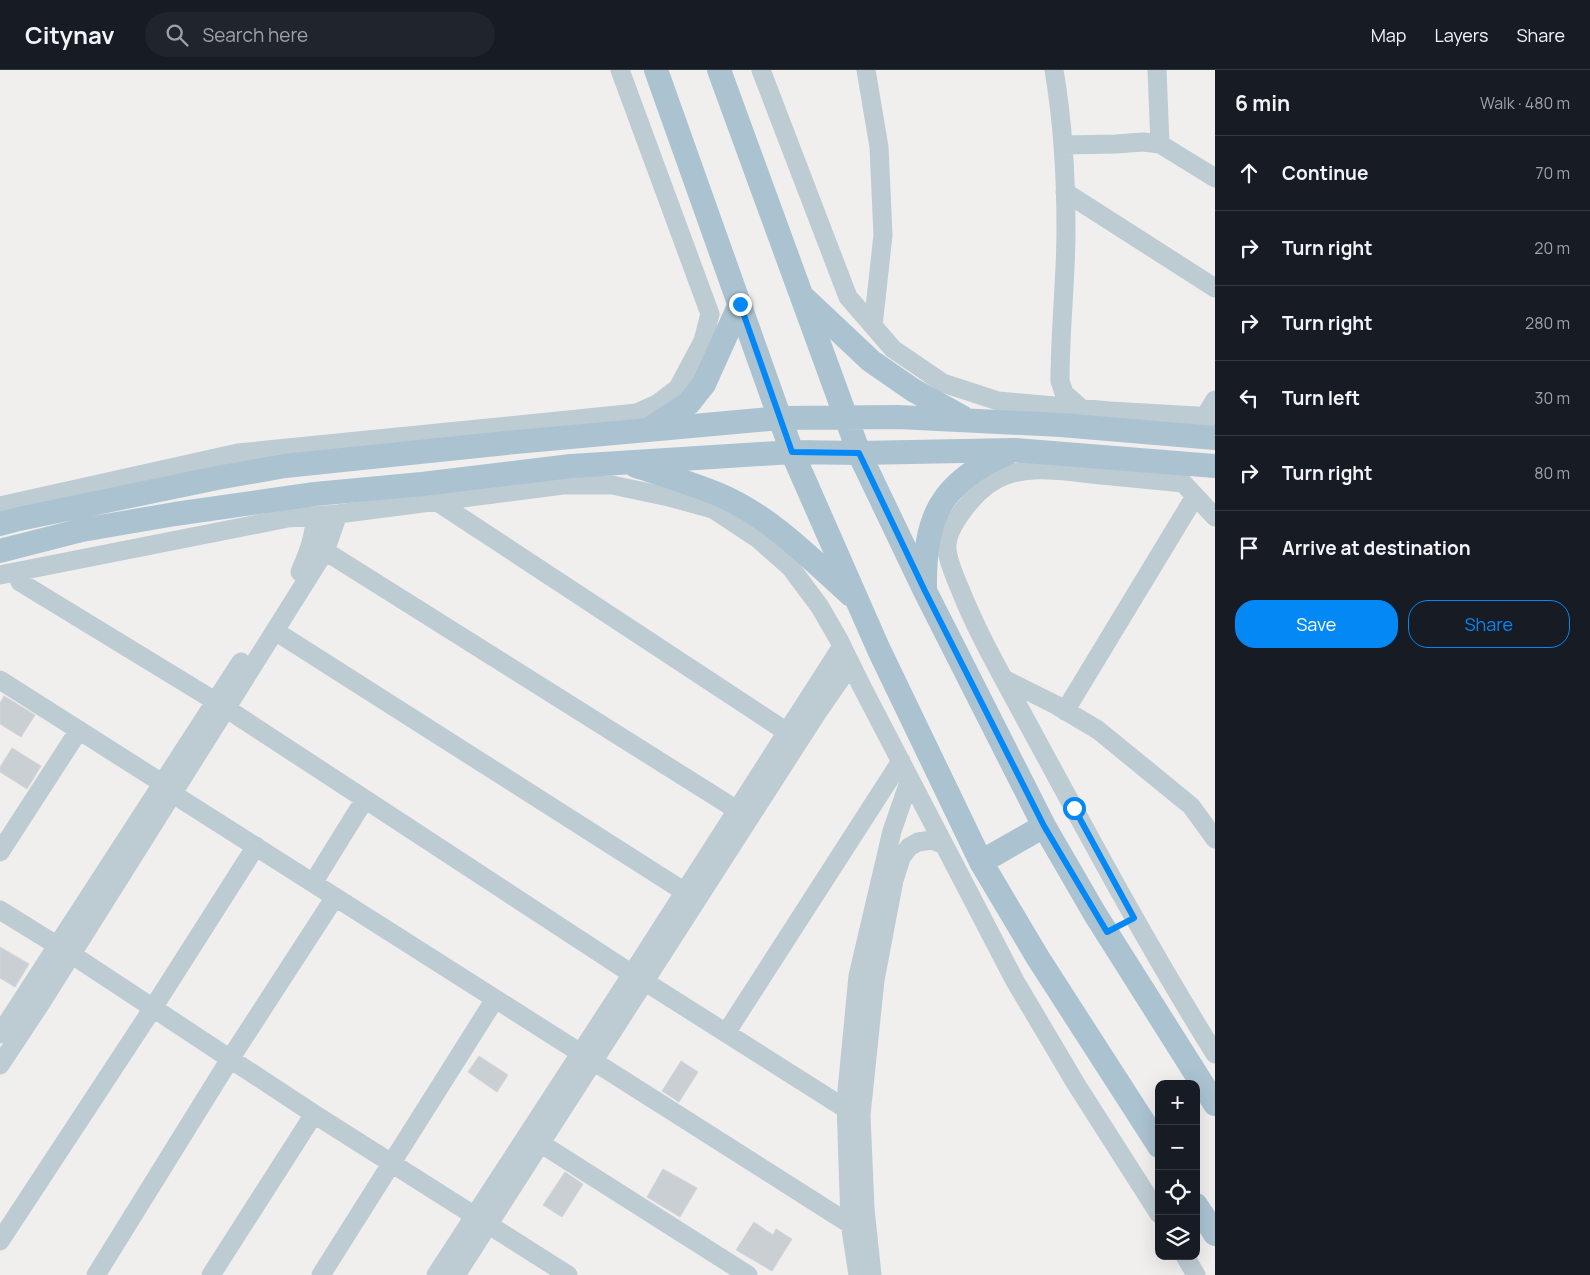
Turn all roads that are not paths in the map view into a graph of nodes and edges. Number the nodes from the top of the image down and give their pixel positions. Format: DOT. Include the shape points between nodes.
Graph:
graph roads {
  1 [pos="620,70"];
  2 [pos="656,70"];
  3 [pos="719,70"];
  4 [pos="761,70"];
  5 [pos="866,70"];
  6 [pos="1054,70"];
  7 [pos="1157,70"];
  8 [pos="1160,144"];
  9 [pos="1064,145"];
  10 [pos="1215,178"];
  11 [pos="1065,192"];
  12 [pos="1215,288"];
  13 [pos="801,295"];
  14 [pos="740,304"];
  15 [pos="873,326"];
  16 [pos="1081,408"];
  17 [pos="1212,411"];
  18 [pos="845,416"];
  19 [pos="781,418"];
  20 [pos="968,420"];
  21 [pos="647,430"];
  22 [pos="1122,430"];
  23 [pos="1215,438"];
  24 [pos="1014,450"];
  25 [pos="792,452"];
  26 [pos="859,453"];
  27 [pos="625,462"];
  28 [pos="1215,466"];
  29 [pos="1170,482"];
  30 [pos="436,501"];
  31 [pos="1191,503"];
  32 [pos="0,506"];
  33 [pos="338,514"];
  34 [pos="315,516"];
  35 [pos="1215,517"];
  36 [pos="0,524"];
  37 [pos="1215,529"];
  38 [pos="0,551"];
  39 [pos="325,551"];
  40 [pos="0,575"];
  41 [pos="20,582"];
  42 [pos="925,591"];
  43 [pos="858,601"];
  44 [pos="275,631"];
  45 [pos="842,646"];
  46 [pos="851,664"];
  47 [pos="1004,679"];
  48 [pos="0,680"];
  49 [pos="220,705"];
  50 [pos="1065,711"];
  51 [pos="79,730"];
  52 [pos="787,732"];
  53 [pos="900,761"];
  54 [pos="910,779"];
  55 [pos="168,789"];
  56 [pos="365,799"];
  57 [pos="738,810"];
  58 [pos="1044,826"];
  59 [pos="1215,839"];
  60 [pos="944,845"];
  61 [pos="256,846"];
  62 [pos="0,852"];
  63 [pos="981,862"];
  64 [pos="313,883"];
  65 [pos="685,892"];
  66 [pos="335,897"];
  67 [pos="0,910"];
  68 [pos="1134,918"];
  69 [pos="1107,932"];
  70 [pos="64,950"];
  71 [pos="638,978"];
  72 [pos="495,999"];
  73 [pos="153,1008"];
  74 [pos="726,1033"];
  75 [pos="0,1034"];
  76 [pos="1215,1054"];
  77 [pos="586,1058"];
  78 [pos="230,1059"];
  79 [pos="0,1065"];
  80 [pos="1215,1104"];
  81 [pos="846,1109"];
  82 [pos="314,1114"];
  83 [pos="1155,1140"];
  84 [pos="540,1144"];
  85 [pos="392,1163"];
  86 [pos="1155,1208"];
  87 [pos="1200,1211"];
  88 [pos="482,1220"];
  89 [pos="850,1223"];
  90 [pos="1215,1234"];
  91 [pos="867,1235"];
  92 [pos="0,1241"];
  93 [pos="1187,1260"];
  94 [pos="96,1275"];
  95 [pos="211,1275"];
  96 [pos="321,1275"];
  97 [pos="436,1275"];
  98 [pos="456,1275"];
  99 [pos="568,1275"];
  100 [pos="748,1275"];
  101 [pos="858,1275"];
  102 [pos="872,1275"];
  103 [pos="1196,1275"];
  1 -- 32 [label="street" via="710,314 703,341 678,388 657,404 637,413 238,453"];
  2 -- 14 [label="main road"];
  3 -- 13 [label="main road"];
  4 -- 15 [label="street" via="842,284 848,297"];
  5 -- 15 [label="street" via="879,147 883,235"];
  6 -- 9 [label="street"];
  7 -- 8 [label="street"];
  8 -- 9 [label="street"];
  8 -- 10 [label="street"];
  9 -- 11 [label="street"];
  11 -- 12 [label="street"];
  11 -- 16 [label="street" via="1060,381 1064,393"];
  13 -- 18 [label="main road"];
  13 -- 20 [label="main road" via="871,361 913,390"];
  14 -- 19 [label="main road"];
  14 -- 21 [label="main road" via="704,384 689,403"];
  15 -- 16 [label="street" via="894,349 943,383 998,400"];
  16 -- 17 [label="street" via="1110,412"];
  16 -- 22 [label="street"];
  18 -- 19 [label="main road"];
  18 -- 20 [label="main road"];
  18 -- 26 [label="main road"];
  19 -- 21 [label="main road"];
  19 -- 25 [label="main road"];
  20 -- 22 [label="main road"];
  21 -- 36 [label="main road" via="285,466"];
  22 -- 23 [label="main road"];
  24 -- 26 [label="main road"];
  24 -- 28 [label="main road"];
  24 -- 42 [label="main road" via="982,464 956,484 942,502 932,521 928,539 924,560"];
  25 -- 26 [label="main road"];
  25 -- 27 [label="main road"];
  25 -- 43 [label="main road"];
  26 -- 42 [label="main road"];
  27 -- 38 [label="main road" via="315,494 185,512 82,530"];
  27 -- 43 [label="main road" via="721,495 752,513 784,534"];
  29 -- 31 [label="street"];
  29 -- 35 [label="street" via="1183,483"];
  29 -- 47 [label="street" via="1037,470 1012,472 993,481 964,508 946,548 969,612"];
  30 -- 33 [label="street"];
  30 -- 45 [label="street" via="563,485 612,485 713,509 757,538 791,568 820,607"];
  30 -- 52 [label="street"];
  31 -- 37 [label="street"];
  31 -- 50 [label="street"];
  33 -- 34 [label="street"];
  33 -- 39 [label="street"];
  34 -- 40 [label="street" via="288,518"];
  34 -- 49 [label="street" via="311,548 300,572"];
  39 -- 44 [label="street"];
  39 -- 57 [label="street"];
  41 -- 49 [label="street"];
  42 -- 58 [label="main road"];
  43 -- 63 [label="main road"];
  44 -- 49 [label="street"];
  44 -- 65 [label="street"];
  45 -- 46 [label="street"];
  45 -- 52 [label="street"];
  46 -- 53 [label="street"];
  46 -- 71 [label="street"];
  47 -- 50 [label="street"];
  47 -- 68 [label="street"];
  48 -- 51 [label="street"];
  49 -- 55 [label="street"];
  49 -- 56 [label="street"];
  50 -- 59 [label="street" via="1098,730 1191,806"];
  51 -- 55 [label="street"];
  51 -- 62 [label="street"];
  52 -- 57 [label="street"];
  53 -- 54 [label="street"];
  53 -- 74 [label="street"];
  54 -- 60 [label="street"];
  54 -- 81 [label="street" via="892,831 858,976"];
  55 -- 61 [label="street"];
  55 -- 70 [label="street"];
  56 -- 64 [label="street"];
  56 -- 71 [label="street"];
  57 -- 65 [label="street"];
  58 -- 63 [label="main road"];
  58 -- 69 [label="main road"];
  60 -- 86 [label="street" via="1015,981"];
  60 -- 91 [label="street" via="932,840 909,847 901,858 894,880 875,980 861,1116"];
  61 -- 64 [label="street"];
  61 -- 73 [label="street"];
  63 -- 83 [label="main road" via="1038,958"];
  64 -- 66 [label="street"];
  65 -- 71 [label="street"];
  66 -- 72 [label="street"];
  66 -- 78 [label="street"];
  67 -- 70 [label="street"];
  68 -- 69 [label="street"];
  68 -- 76 [label="street"];
  69 -- 80 [label="main road"];
  70 -- 73 [label="street"];
  70 -- 75 [label="street"];
  70 -- 79 [label="street"];
  71 -- 74 [label="street"];
  71 -- 77 [label="street"];
  72 -- 77 [label="street"];
  72 -- 85 [label="street"];
  73 -- 78 [label="street"];
  73 -- 92 [label="street"];
  74 -- 81 [label="street"];
  77 -- 84 [label="street"];
  77 -- 88 [label="street"];
  77 -- 89 [label="street"];
  78 -- 82 [label="street"];
  78 -- 94 [label="street"];
  81 -- 89 [label="street"];
  82 -- 85 [label="street"];
  82 -- 95 [label="street"];
  84 -- 88 [label="street"];
  84 -- 100 [label="street"];
  85 -- 88 [label="street"];
  85 -- 96 [label="street"];
  87 -- 90 [label="main road"];
  88 -- 97 [label="street"];
  88 -- 98 [label="street"];
  88 -- 99 [label="street"];
  89 -- 91 [label="street"];
  89 -- 101 [label="street"];
  91 -- 102 [label="street"];
  93 -- 103 [label="street"];
}
